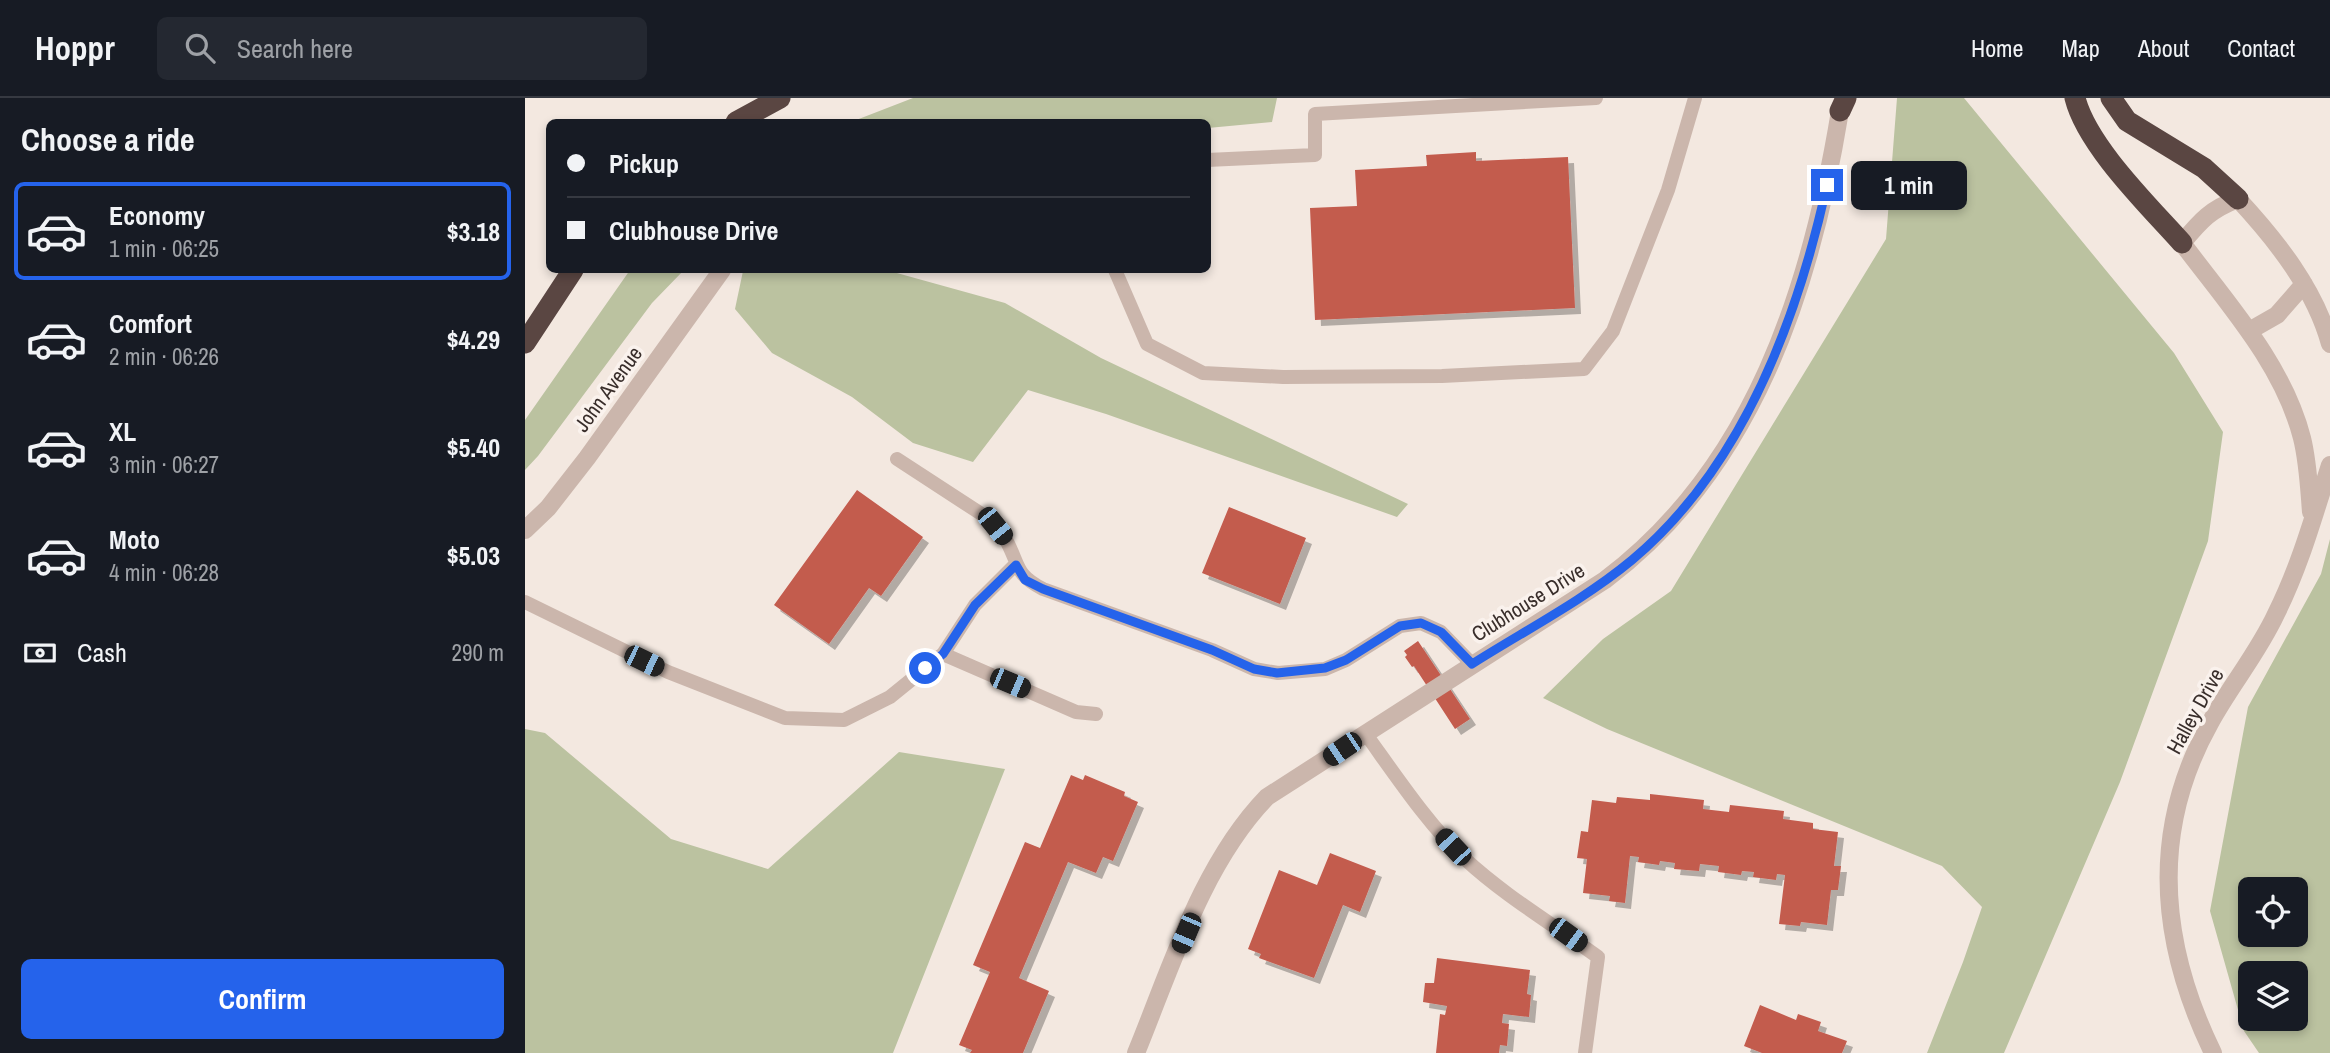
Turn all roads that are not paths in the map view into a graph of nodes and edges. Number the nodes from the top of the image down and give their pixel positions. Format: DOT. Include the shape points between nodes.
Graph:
graph roads {
  1 [pos="780,98"];
  2 [pos="1596,98"];
  3 [pos="1695,98"];
  4 [pos="2075,98"];
  5 [pos="2111,98"];
  6 [pos="1841,102"];
  7 [pos="742,119"];
  8 [pos="1211,160"];
  9 [pos="2238,199"];
  10 [pos="2182,243"];
  11 [pos="571,273"];
  12 [pos="720,273"];
  13 [pos="1116,273"];
  14 [pos="2304,284"];
  15 [pos="2249,331"];
  16 [pos="525,343"];
  17 [pos="2330,344"];
  18 [pos="897,459"];
  19 [pos="2330,465"];
  20 [pos="2312,523"];
  21 [pos="525,530"];
  22 [pos="1016,565"];
  23 [pos="525,602"];
  24 [pos="943,654"];
  25 [pos="1472,664"];
  26 [pos="1096,714"];
  27 [pos="1365,733"];
  28 [pos="1136,1053"];
  29 [pos="1585,1053"];
  30 [pos="2213,1053"];
  1 -- 7 [label="highway"];
  2 -- 8 [label="lane" via="1315,114 1315,156"];
  3 -- 13 [label="lane" via="1668,190 1613,331 1584,369 1428,377 1203,373 1147,344"];
  4 -- 10 [label="highway" via="2077,109 2119,172"];
  5 -- 9 [label="highway" via="2127,121 2204,168"];
  6 -- 25 [label="street, Clubhouse Drive" via="1821,209 1794,301 1765,378 1726,450 1679,514 1631,560"];
  9 -- 10 [label="street" via="2209,213"];
  9 -- 14 [label="street"];
  10 -- 15 [label="street, Halley Drive"];
  11 -- 16 [label="highway"];
  12 -- 21 [label="street, John Avenue" via="587,458"];
  14 -- 15 [label="street" via="2277,315"];
  14 -- 17 [label="street"];
  15 -- 20 [label="street, Halley Drive" via="2270,364 2302,436"];
  18 -- 22 [label="lane" via="983,515 1006,540"];
  19 -- 20 [label="street, Halley Drive"];
  20 -- 30 [label="street, Halley Drive" via="2276,616 2198,746 2173,830 2171,924 2177,958"];
  22 -- 24 [label="lane" via="975,605"];
  22 -- 25 [label="lane" via="1025,580 1043,589 1254,669 1277,673 1325,668 1400,626 1421,623 1441,632"];
  23 -- 24 [label="lane" via="668,673 785,718 844,720 890,697"];
  24 -- 26 [label="lane" via="1076,712"];
  25 -- 27 [label="street, Clubhouse Drive"];
  27 -- 28 [label="street, Clubhouse Drive" via="1267,797 1235,833 1205,886"];
  27 -- 29 [label="lane" via="1463,857 1598,957"];
}
